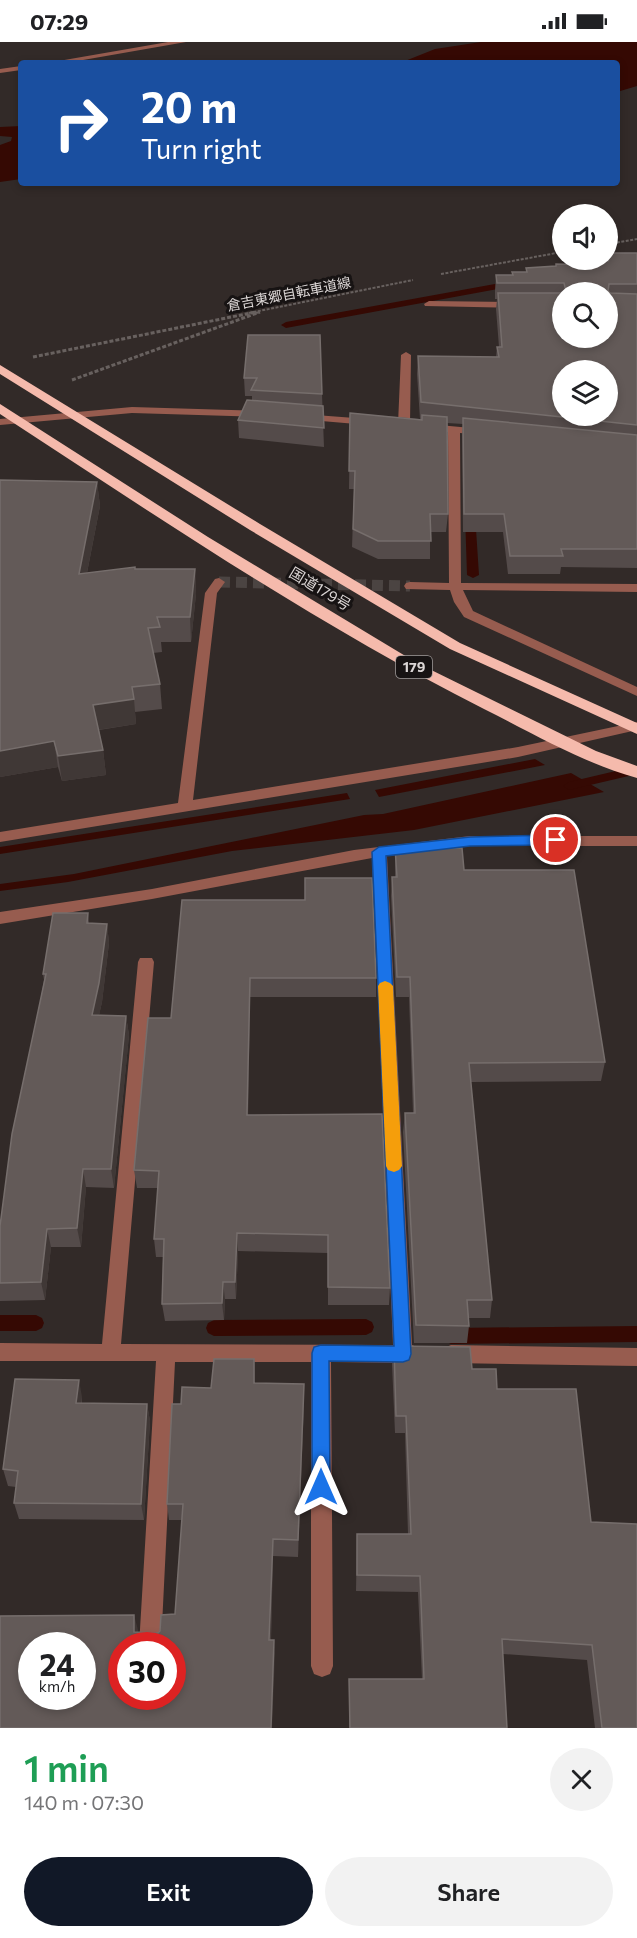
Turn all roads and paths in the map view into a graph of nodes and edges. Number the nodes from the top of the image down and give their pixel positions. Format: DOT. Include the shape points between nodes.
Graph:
graph roads {
  1 [pos="182,42"];
  2 [pos="70,60"];
  3 [pos="18,68"];
  4 [pos="0,71"];
  5 [pos="637,239"];
  6 [pos="618,242"];
  7 [pos="552,254"];
  8 [pos="440,274"];
  9 [pos="418,279"];
  10 [pos="429,304"];
  11 [pos="529,305"];
  12 [pos="272,308"];
  13 [pos="406,355"];
  14 [pos="32,357"];
  15 [pos="0,369"];
  16 [pos="62,382"];
  17 [pos="0,408"];
  18 [pos="0,422"];
  19 [pos="392,423"];
  20 [pos="454,429"];
  21 [pos="500,434"];
  22 [pos="219,582"];
  23 [pos="455,585"];
  24 [pos="410,586"];
  25 [pos="637,588"];
  26 [pos="637,692"];
  27 [pos="637,728"];
  28 [pos="637,772"];
  29 [pos="185,807"];
  30 [pos="0,837"];
  31 [pos="637,841"];
  32 [pos="379,852"];
  33 [pos="0,918"];
  34 [pos="146,962"];
  35 [pos="0,1352"];
  36 [pos="111,1353"];
  37 [pos="166,1353"];
  38 [pos="321,1353"];
  39 [pos="403,1354"];
  40 [pos="637,1357"];
  41 [pos="151,1632"];
  42 [pos="322,1666"];
  1 -- 2 [label="street"];
  3 -- 4 [label="street"];
  5 -- 6 [label="path"];
  7 -- 8 [label="path"];
  9 -- 12 [label="path, 倉吉東郷自転車道線"];
  10 -- 11 [label="street"];
  12 -- 14 [label="path, 倉吉東郷自転車道線"];
  12 -- 16 [label="path"];
  13 -- 19 [label="street"];
  15 -- 27 [label="highway, 国道179号 / 179" via="455,646"];
  17 -- 28 [label="highway, 国道179号 / 179" via="202,540 411,666 590,755"];
  18 -- 19 [label="street" via="132,410"];
  19 -- 20 [label="street"];
  20 -- 21 [label="street"];
  20 -- 23 [label="street"];
  22 -- 29 [label="street" via="211,593"];
  23 -- 24 [label="street"];
  23 -- 25 [label="street"];
  23 -- 26 [label="street" via="468,615"];
  27 -- 29 [label="street" via="518,752"];
  29 -- 30 [label="street"];
  31 -- 32 [label="street" via="470,841"];
  32 -- 33 [label="street"];
  32 -- 39 [label="street"];
  34 -- 36 [label="street"];
  35 -- 36 [label="street"];
  36 -- 37 [label="street"];
  37 -- 38 [label="street"];
  37 -- 41 [label="street"];
  38 -- 39 [label="street"];
  38 -- 42 [label="street"];
  39 -- 40 [label="street"];
}
